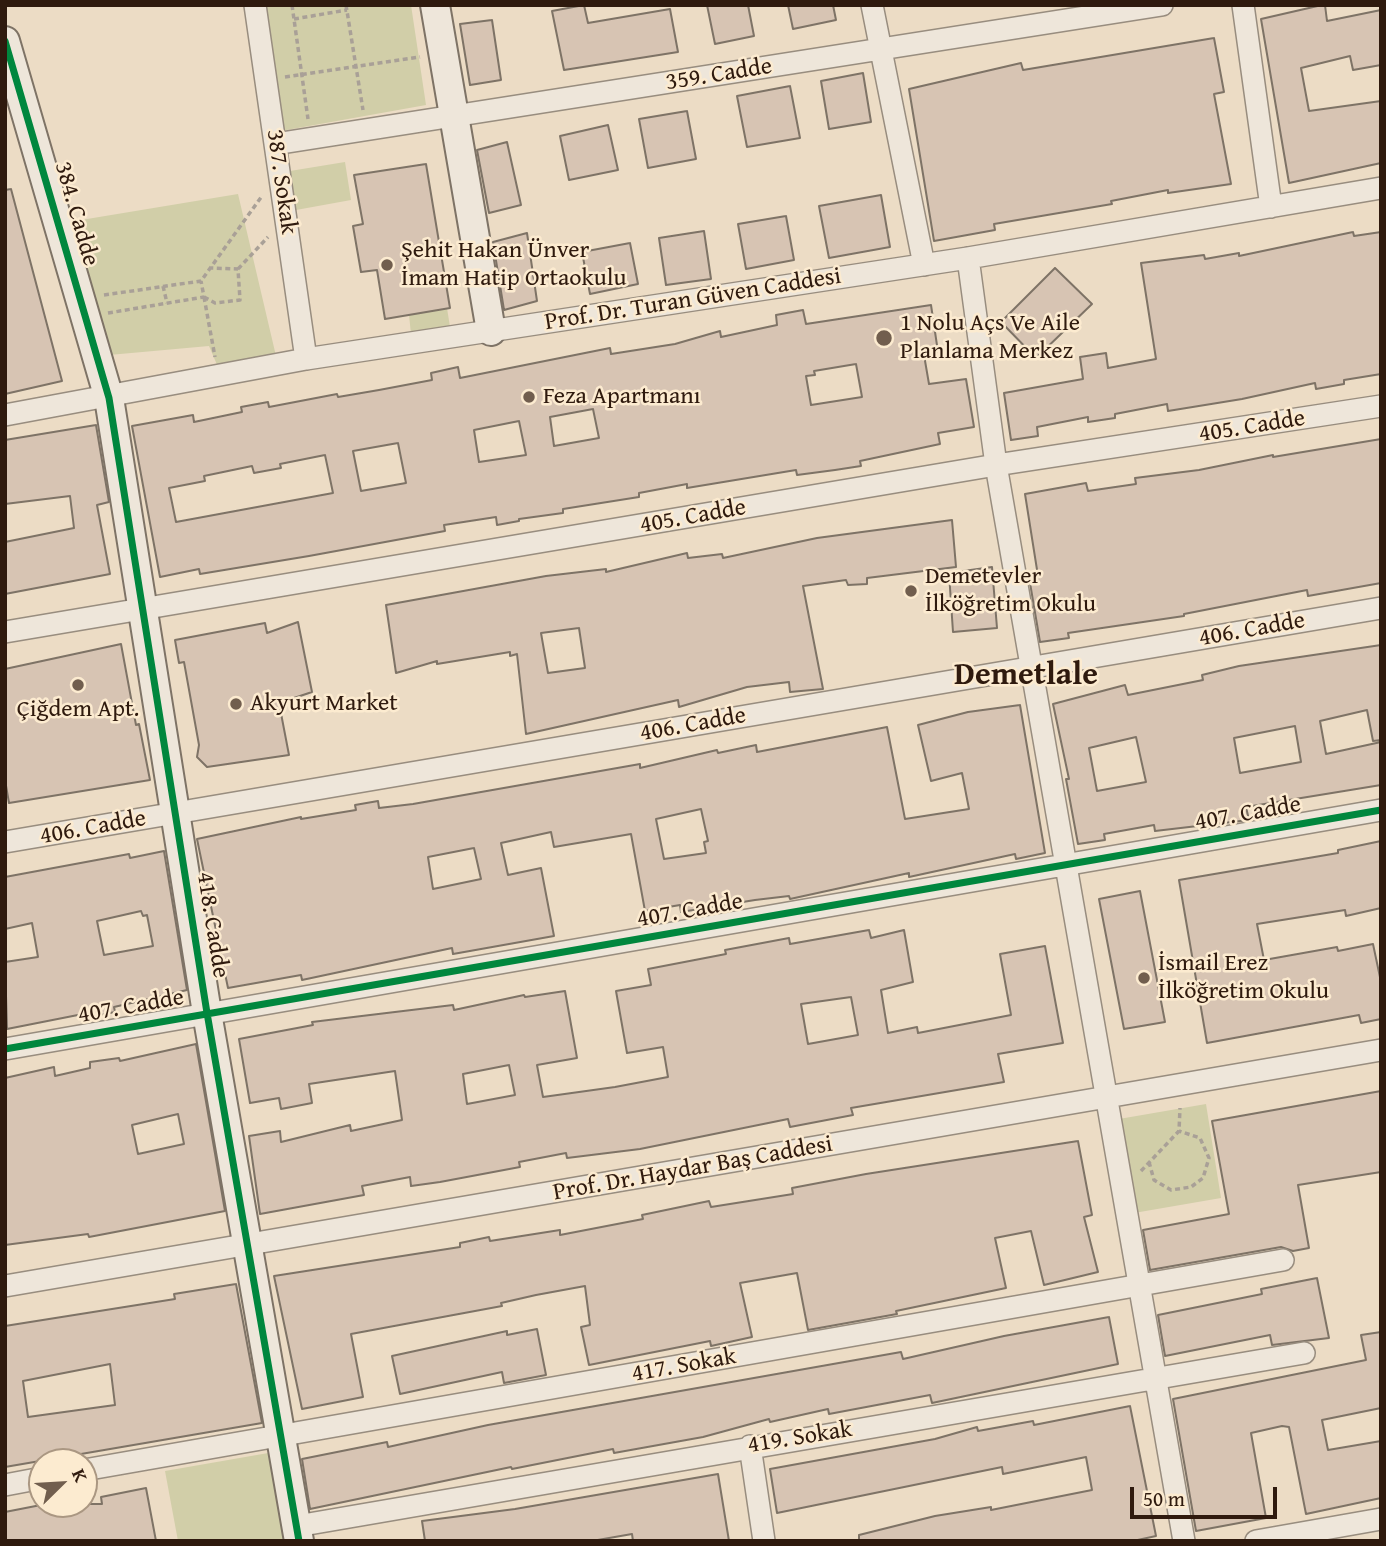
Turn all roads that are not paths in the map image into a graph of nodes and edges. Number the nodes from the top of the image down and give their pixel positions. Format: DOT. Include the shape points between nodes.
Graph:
graph roads {
  1 [pos="254,5"];
  2 [pos="435,5"];
  3 [pos="872,5"];
  4 [pos="1162,5"];
  5 [pos="1243,5"];
  6 [pos="5,41"];
  7 [pos="880,50"];
  8 [pos="452,116"];
  9 [pos="275,144"];
  10 [pos="1381,188"];
  11 [pos="1271,207"];
  12 [pos="968,258"];
  13 [pos="924,265"];
  14 [pos="491,331"];
  15 [pos="306,359"];
  16 [pos="109,398"];
  17 [pos="1381,406"];
  18 [pos="5,415"];
  19 [pos="996,465"];
  20 [pos="1381,608"];
  21 [pos="141,610"];
  22 [pos="5,632"];
  23 [pos="1034,667"];
  24 [pos="1381,810"];
  25 [pos="174,814"];
  26 [pos="5,842"];
  27 [pos="1067,866"];
  28 [pos="207,1013"];
  29 [pos="5,1049"];
  30 [pos="1381,1050"];
  31 [pos="1106,1097"];
  32 [pos="247,1247"];
  33 [pos="1283,1260"];
  34 [pos="5,1286"];
  35 [pos="1138,1287"];
  36 [pos="1304,1353"];
  37 [pos="1154,1380"];
  38 [pos="282,1436"];
  39 [pos="750,1446"];
  40 [pos="98,1468"];
  41 [pos="28,1481"];
  42 [pos="5,1485"];
  43 [pos="1381,1519"];
  44 [pos="298,1533"];
  45 [pos="764,1541"];
  46 [pos="1184,1541"];
  47 [pos="1256,1541"];
  1 -- 9 [label="street, 387. Sokak"];
  2 -- 8 [label="street"];
  3 -- 7 [label="street"];
  4 -- 7 [label="street, 359. Cadde"];
  5 -- 11 [label="street"];
  6 -- 16 [label="street, 384. Cadde"];
  7 -- 8 [label="street, 359. Cadde"];
  7 -- 13 [label="street"];
  8 -- 9 [label="street, 359. Cadde"];
  8 -- 14 [label="street"];
  9 -- 15 [label="street, 387. Sokak"];
  10 -- 11 [label="street, Prof. Dr. Turan Güven Caddesi"];
  11 -- 12 [label="street, Prof. Dr. Turan Güven Caddesi"];
  12 -- 13 [label="street, Prof. Dr. Turan Güven Caddesi"];
  12 -- 19 [label="street"];
  13 -- 14 [label="street, Prof. Dr. Turan Güven Caddesi"];
  14 -- 15 [label="street, Prof. Dr. Turan Güven Caddesi"];
  15 -- 16 [label="street, Prof. Dr. Turan Güven Caddesi"];
  16 -- 18 [label="street, Prof. Dr. Turan Güven Caddesi"];
  16 -- 21 [label="street, 418. Cadde"];
  17 -- 19 [label="street, 405. Cadde"];
  19 -- 21 [label="street, 405. Cadde"];
  19 -- 23 [label="street"];
  20 -- 23 [label="street, 406. Cadde"];
  21 -- 22 [label="street, 405. Cadde"];
  21 -- 25 [label="street, 418. Cadde"];
  23 -- 25 [label="street, 406. Cadde"];
  23 -- 27 [label="street"];
  24 -- 27 [label="street, 407. Cadde"];
  25 -- 26 [label="street, 406. Cadde"];
  25 -- 28 [label="street, 418. Cadde"];
  27 -- 28 [label="street, 407. Cadde"];
  27 -- 31 [label="street"];
  28 -- 29 [label="street, 407. Cadde"];
  28 -- 32 [label="street, 418. Cadde"];
  30 -- 31 [label="street, Prof. Dr. Haydar Baş Caddesi"];
  31 -- 32 [label="street, Prof. Dr. Haydar Baş Caddesi"];
  31 -- 35 [label="street"];
  32 -- 34 [label="street, Prof. Dr. Haydar Baş Caddesi"];
  32 -- 38 [label="street, 418. Cadde"];
  33 -- 35 [label="street, 417. Sokak"];
  35 -- 37 [label="street"];
  35 -- 38 [label="street, 417. Sokak"];
  36 -- 37 [label="street, 419. Sokak"];
  37 -- 39 [label="street, 419. Sokak"];
  37 -- 46 [label="street"];
  38 -- 40 [label="street, 417. Sokak"];
  38 -- 44 [label="street, 418. Cadde"];
  39 -- 44 [label="street, 419. Sokak"];
  39 -- 45 [label="street"];
  41 -- 42 [label="street"];
  43 -- 47 [label="street"];
}
